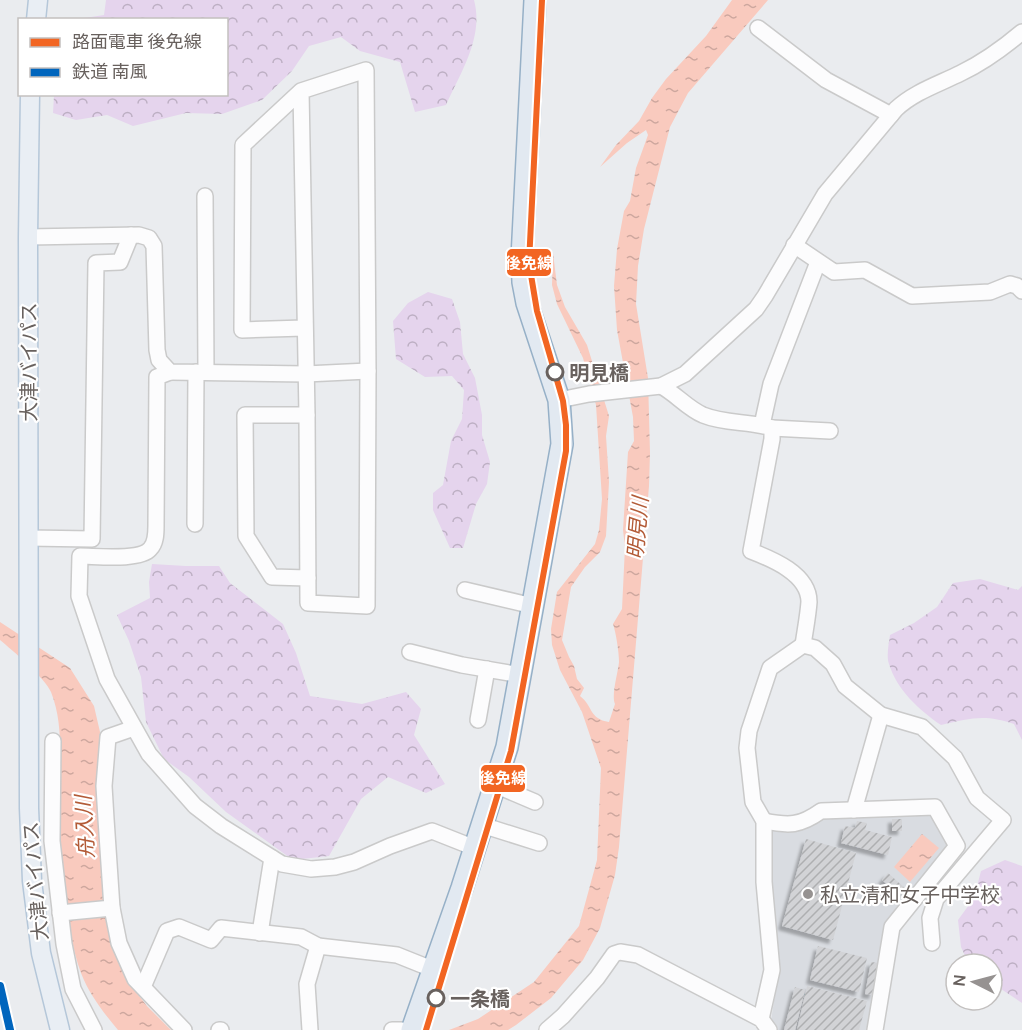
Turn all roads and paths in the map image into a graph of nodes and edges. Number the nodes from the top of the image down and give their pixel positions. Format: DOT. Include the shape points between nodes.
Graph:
graph roads {
  1 [pos="38,0"];
  2 [pos="536,0"];
  3 [pos="36,18"];
  4 [pos="758,28"];
  5 [pos="1022,32"];
  6 [pos="301,91"];
  7 [pos="30,96"];
  8 [pos="891,115"];
  9 [pos="205,196"];
  10 [pos="131,235"];
  11 [pos="28,237"];
  12 [pos="794,245"];
  13 [pos="818,262"];
  14 [pos="1022,291"];
  15 [pos="304,328"];
  16 [pos="368,371"];
  17 [pos="170,372"];
  18 [pos="201,372"];
  19 [pos="306,374"];
  20 [pos="656,386"];
  21 [pos="559,400"];
  22 [pos="307,415"];
  23 [pos="767,427"];
  24 [pos="830,431"];
  25 [pos="195,524"];
  26 [pos="28,538"];
  27 [pos="308,578"];
  28 [pos="465,590"];
  29 [pos="533,606"];
  30 [pos="803,645"];
  31 [pos="410,652"];
  32 [pos="487,669"];
  33 [pos="521,675"];
  34 [pos="881,715"];
  35 [pos="478,720"];
  36 [pos="134,728"];
  37 [pos="53,741"];
  38 [pos="495,785"];
  39 [pos="535,802"];
  40 [pos="854,810"];
  41 [pos="764,821"];
  42 [pos="482,825"];
  43 [pos="539,843"];
  44 [pos="475,848"];
  45 [pos="272,858"];
  46 [pos="110,908"];
  47 [pos="64,913"];
  48 [pos="260,933"];
  49 [pos="932,943"];
  50 [pos="318,946"];
  51 [pos="432,969"];
  52 [pos="143,987"];
  53 [pos="765,1025"];
  54 [pos="60,1030"];
  55 [pos="94,1030"];
  56 [pos="184,1030"];
  57 [pos="310,1030"];
  58 [pos="392,1030"];
  59 [pos="402,1030"];
  60 [pos="412,1030"];
  61 [pos="547,1030"];
  62 [pos="875,1030"];
  1 -- 3 [label="main road"];
  2 -- 21 [label="highway" via="523,282"];
  4 -- 8 [label="street" via="826,80"];
  5 -- 8 [label="street" via="962,73 907,98"];
  6 -- 15 [label="street"];
  6 -- 15 [label="street" via="243,145 242,330"];
  6 -- 16 [label="street" via="366,70"];
  7 -- 11 [label="main road, 大津バイパス"];
  8 -- 12 [label="street" via="825,194"];
  9 -- 18 [label="street"];
  10 -- 11 [label="street"];
  10 -- 17 [label="street" via="149,238 154,246 157,350 159,360"];
  10 -- 26 [label="street" via="120,262 96,263 92,539"];
  11 -- 26 [label="main road, 大津バイパス"];
  12 -- 13 [label="street"];
  12 -- 20 [label="street" via="756,309 685,374"];
  13 -- 14 [label="street" via="834,272 865,270 912,296 990,292 1010,284"];
  13 -- 23 [label="street" via="771,384"];
  15 -- 19 [label="street"];
  16 -- 19 [label="street"];
  16 -- 27 [label="street" via="367,606 308,603"];
  17 -- 18 [label="street"];
  17 -- 36 [label="street" via="157,377 154,543 136,556 80,556 80,596 107,679"];
  18 -- 19 [label="street"];
  18 -- 25 [label="street"];
  19 -- 22 [label="street"];
  20 -- 21 [label="street"];
  20 -- 23 [label="street" via="702,414"];
  21 -- 29 [label="highway" via="562,444"];
  22 -- 27 [label="street"];
  22 -- 27 [label="street" via="245,415 245,426 246,536 272,577"];
  23 -- 24 [label="street"];
  23 -- 30 [label="street" via="772,439 751,551 791,571 804,586 809,600"];
  26 -- 54 [label="main road, 大津バイパス" via="27,729 32,881 41,953"];
  28 -- 29 [label="street"];
  29 -- 33 [label="highway"];
  30 -- 34 [label="street" via="814,648 833,664 845,686"];
  30 -- 41 [label="street" via="770,668 749,731 753,802"];
  31 -- 32 [label="street"];
  32 -- 33 [label="street"];
  32 -- 35 [label="street"];
  33 -- 38 [label="highway"];
  34 -- 40 [label="street"];
  34 -- 49 [label="street" via="922,727 955,758 977,798 1003,820 936,898 930,918"];
  36 -- 45 [label="street" via="149,754 195,806"];
  36 -- 46 [label="street" via="108,737 104,786"];
  37 -- 47 [label="street" via="52,841"];
  38 -- 39 [label="street"];
  38 -- 42 [label="highway"];
  40 -- 41 [label="street" via="821,811 807,822 786,825"];
  40 -- 62 [label="street" via="935,807 957,846 892,927"];
  41 -- 53 [label="street" via="764,882 772,970"];
  42 -- 43 [label="street"];
  42 -- 44 [label="highway"];
  44 -- 45 [label="street" via="432,831 335,867 311,869 282,864"];
  44 -- 51 [label="highway"];
  45 -- 48 [label="street"];
  46 -- 47 [label="street"];
  46 -- 52 [label="street" via="126,961"];
  47 -- 55 [label="street" via="67,965 73,989"];
  48 -- 50 [label="street" via="301,938"];
  48 -- 52 [label="street" via="221,928 211,940 179,927 167,931"];
  50 -- 51 [label="street" via="397,955"];
  50 -- 57 [label="street" via="307,984"];
  51 -- 60 [label="highway"];
  52 -- 56 [label="street"];
  53 -- 61 [label="street" via="638,955 621,952 614,954 591,986"];
  58 -- 59 [label="street"];
}
